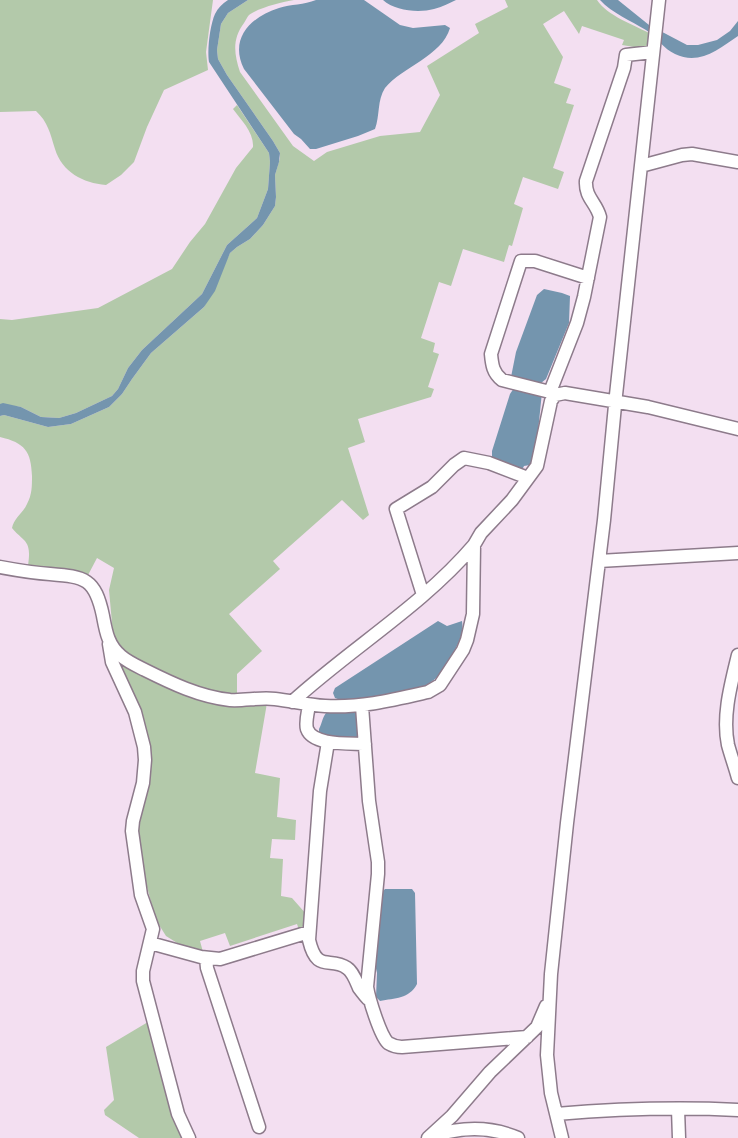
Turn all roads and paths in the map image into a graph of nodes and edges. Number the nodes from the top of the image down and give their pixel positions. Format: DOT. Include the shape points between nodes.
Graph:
graph roads {
  1 [pos="659,0"];
  2 [pos="653,52"];
  3 [pos="738,162"];
  4 [pos="641,166"];
  5 [pos="588,278"];
  6 [pos="554,393"];
  7 [pos="615,401"];
  8 [pos="738,429"];
  9 [pos="528,478"];
  10 [pos="474,545"];
  11 [pos="738,553"];
  12 [pos="598,561"];
  13 [pos="0,567"];
  14 [pos="423,595"];
  15 [pos="109,643"];
  16 [pos="738,655"];
  17 [pos="292,702"];
  18 [pos="309,705"];
  19 [pos="362,706"];
  20 [pos="328,741"];
  21 [pos="365,744"];
  22 [pos="738,778"];
  23 [pos="309,932"];
  24 [pos="150,943"];
  25 [pos="206,958"];
  26 [pos="550,997"];
  27 [pos="370,1002"];
  28 [pos="527,1037"];
  29 [pos="678,1108"];
  30 [pos="738,1110"];
  31 [pos="556,1114"];
  32 [pos="259,1126"];
  33 [pos="430,1137"];
  34 [pos="189,1138"];
  35 [pos="518,1138"];
  36 [pos="562,1138"];
  37 [pos="679,1138"];
  1 -- 2 [label="street"];
  2 -- 4 [label="street"];
  2 -- 5 [label="street" via="627,55 586,181 588,195 600,212"];
  3 -- 4 [label="street" via="692,154"];
  4 -- 7 [label="street"];
  5 -- 6 [label="street"];
  5 -- 6 [label="street" via="535,261 521,261 491,354 493,369 502,380"];
  6 -- 7 [label="street"];
  6 -- 9 [label="street" via="538,463"];
  7 -- 8 [label="street"];
  7 -- 12 [label="street"];
  9 -- 10 [label="street"];
  9 -- 14 [label="street" via="464,458 432,487 396,509"];
  10 -- 14 [label="street"];
  10 -- 19 [label="street" via="473,614 467,640 440,685 428,692"];
  11 -- 12 [label="street"];
  12 -- 26 [label="street"];
  13 -- 15 [label="street" via="85,581 100,603"];
  14 -- 17 [label="street"];
  15 -- 17 [label="street" via="125,660 170,683 217,698"];
  15 -- 24 [label="street" via="112,662 135,712 146,760 132,831 141,895 153,929"];
  16 -- 22 [label="street" via="726,728"];
  17 -- 18 [label="street"];
  18 -- 19 [label="street"];
  18 -- 20 [label="street" via="308,732"];
  19 -- 21 [label="street"];
  20 -- 21 [label="street"];
  20 -- 23 [label="street" via="320,791"];
  21 -- 27 [label="street" via="378,874 368,970"];
  23 -- 25 [label="street" via="220,959"];
  23 -- 27 [label="street" via="317,958 350,970"];
  24 -- 25 [label="street"];
  24 -- 34 [label="street" via="143,981 178,1114"];
  25 -- 32 [label="street"];
  26 -- 28 [label="street" via="537,1027"];
  26 -- 31 [label="street" via="547,1054"];
  27 -- 28 [label="street" via="385,1039 399,1047"];
  28 -- 33 [label="street"];
  29 -- 30 [label="street"];
  29 -- 31 [label="street"];
  29 -- 37 [label="street"];
  31 -- 36 [label="street"];
  33 -- 35 [label="street" via="476,1129"];
}
